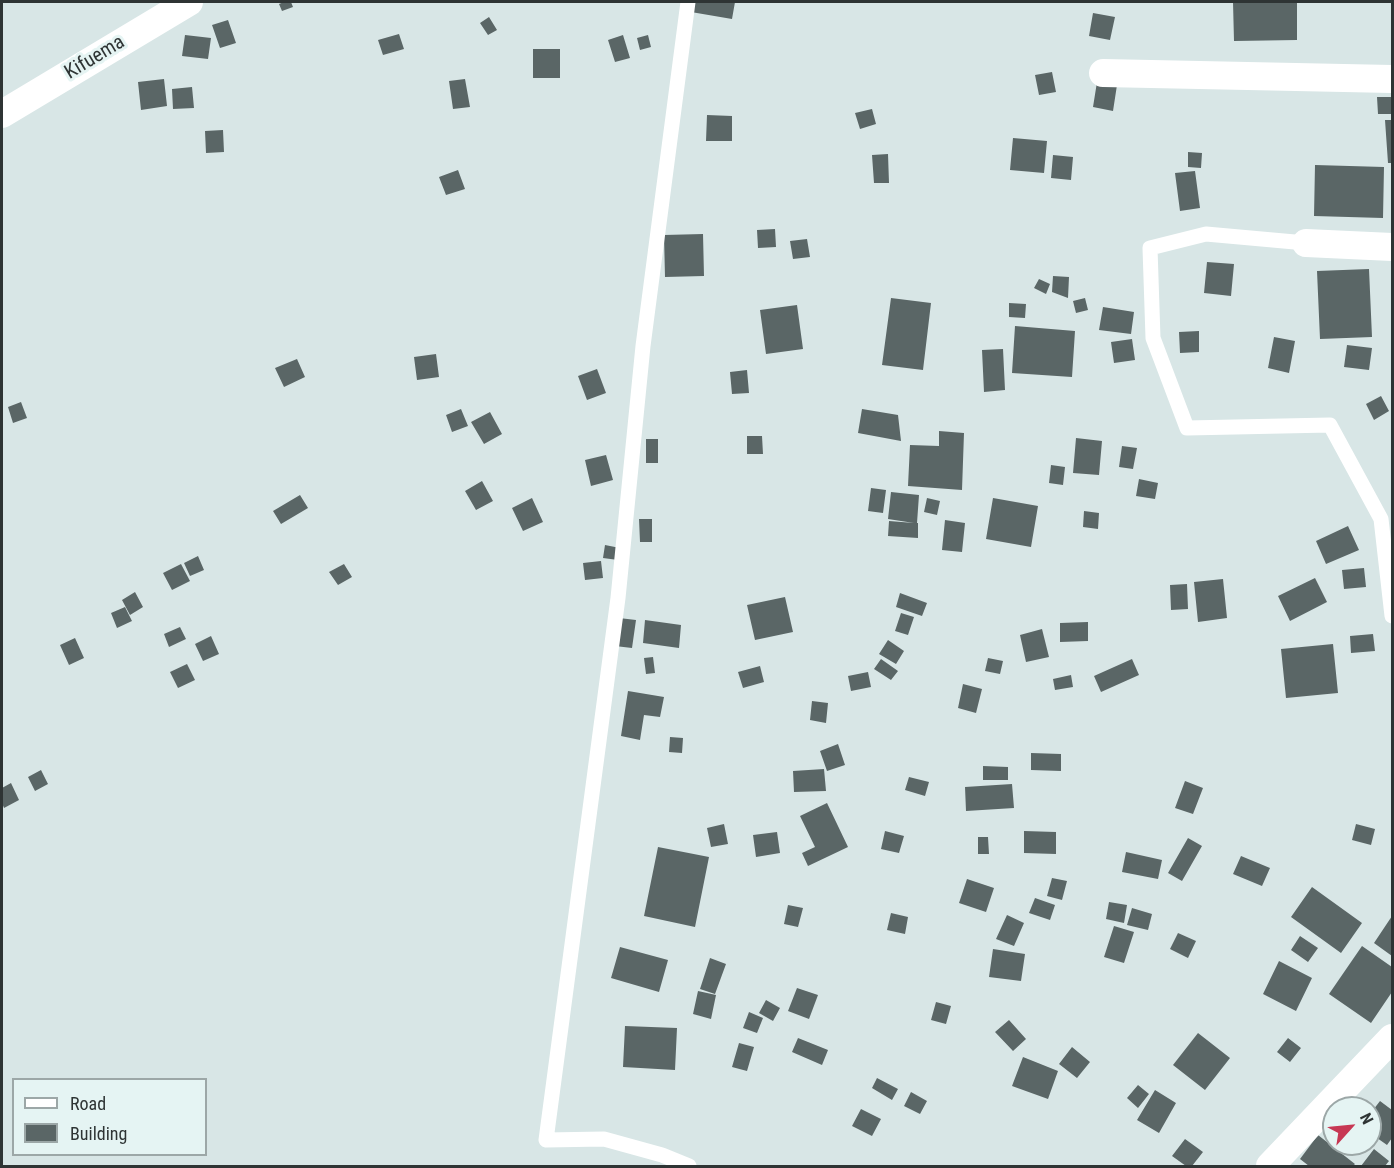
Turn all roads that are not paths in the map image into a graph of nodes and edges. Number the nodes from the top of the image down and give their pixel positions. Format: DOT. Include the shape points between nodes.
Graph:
graph roads {
  1 [pos="189,2"];
  2 [pos="688,2"];
  3 [pos="1102,73"];
  4 [pos="1392,79"];
  5 [pos="2,114"];
  6 [pos="1306,243"];
  7 [pos="1392,248"];
  8 [pos="1392,616"];
  9 [pos="1392,1038"];
  10 [pos="688,1167"];
  11 [pos="1270,1167"];
  1 -- 5 [label="street, Kifuema"];
  2 -- 10 [label="lane" via="643,346 618,598 546,1140 604,1139 662,1155"];
  3 -- 4 [label="street"];
  6 -- 7 [label="street"];
  6 -- 8 [label="lane" via="1206,234 1150,248 1153,338 1187,428 1330,425 1381,519"];
  9 -- 11 [label="street"];
}
